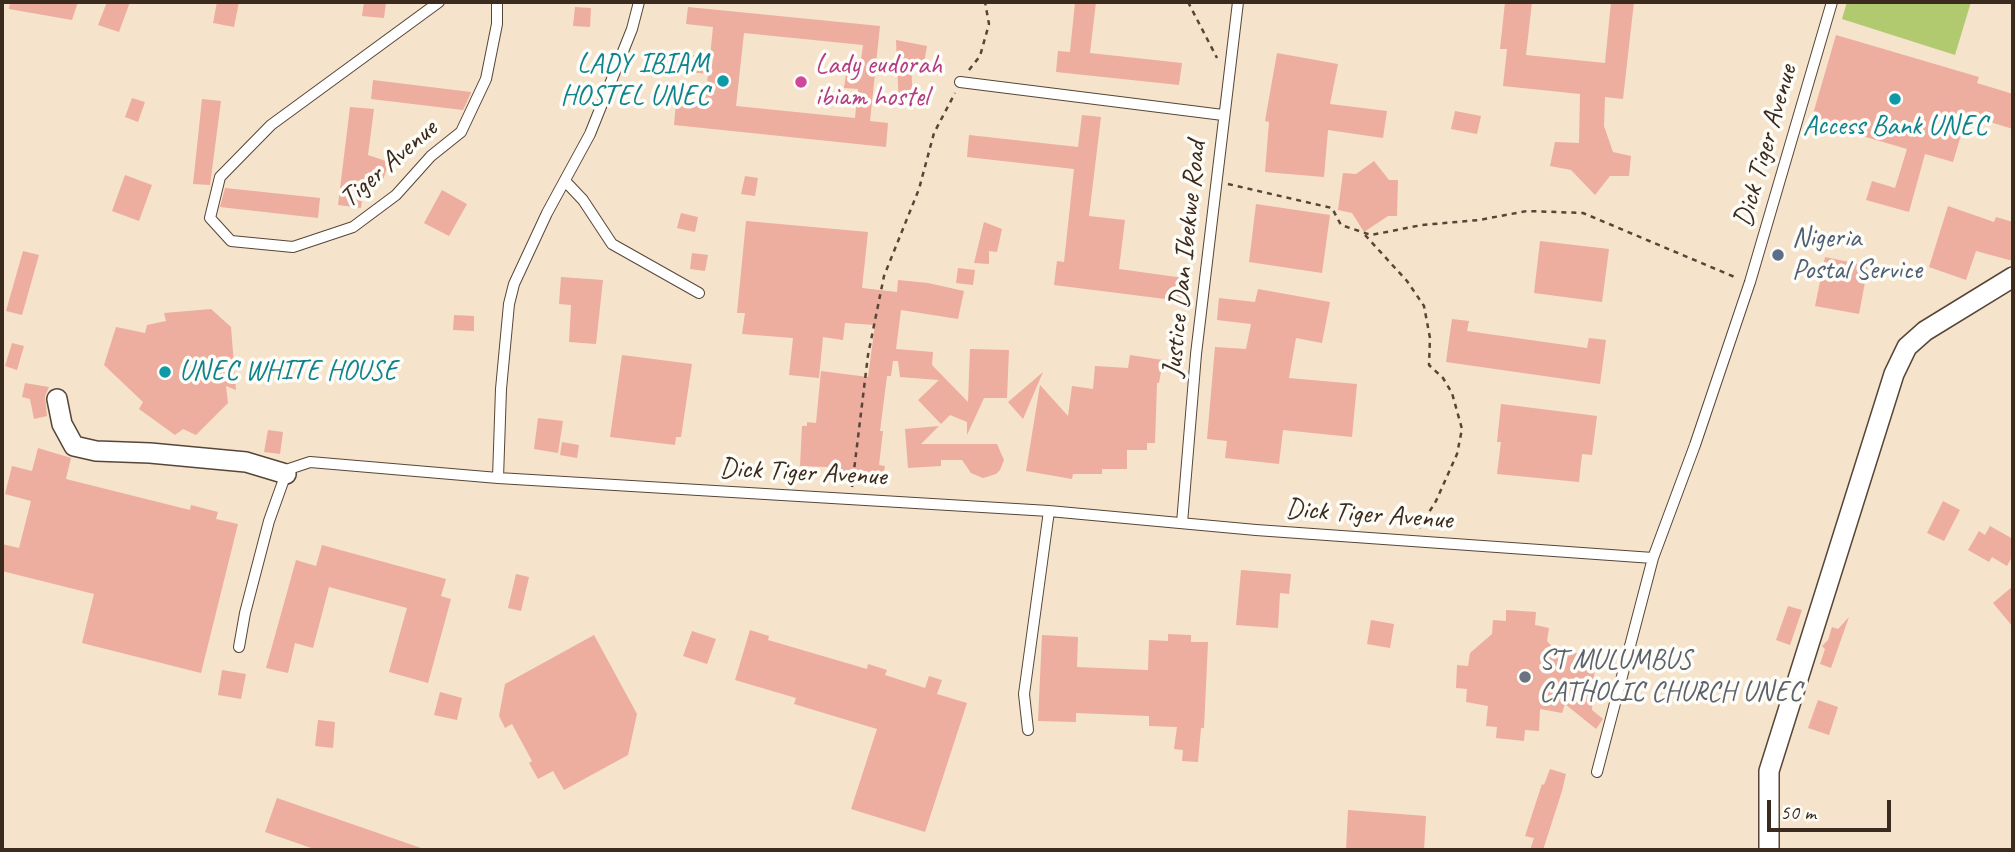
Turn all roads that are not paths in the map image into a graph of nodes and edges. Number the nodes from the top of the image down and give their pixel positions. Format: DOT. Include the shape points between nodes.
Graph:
graph roads {
  1 [pos="439,2"];
  2 [pos="497,2"];
  3 [pos="639,2"];
  4 [pos="1238,2"];
  5 [pos="1832,2"];
  6 [pos="960,82"];
  7 [pos="1223,115"];
  8 [pos="565,181"];
  9 [pos="2013,277"];
  10 [pos="699,293"];
  11 [pos="57,399"];
  12 [pos="286,474"];
  13 [pos="498,478"];
  14 [pos="1049,511"];
  15 [pos="1182,523"];
  16 [pos="1653,558"];
  17 [pos="239,647"];
  18 [pos="1028,730"];
  19 [pos="1597,772"];
  20 [pos="1769,850"];
  1 -- 2 [label="lane, Tiger Avenue" via="271,125 220,177 210,218 231,241 293,247 353,227 396,195 430,156 461,132 486,79 496,34"];
  3 -- 8 [label="lane" via="612,82"];
  4 -- 7 [label="lane, Justice Dan Ibekwe Road"];
  5 -- 16 [label="lane, Dick Tiger Avenue" via="1750,282"];
  6 -- 7 [label="lane"];
  7 -- 15 [label="lane, Justice Dan Ibekwe Road"];
  8 -- 10 [label="lane" via="612,244"];
  8 -- 13 [label="lane" via="522,263 509,304"];
  9 -- 20 [label="street" via="1925,331 1907,346 1894,374 1769,771"];
  11 -- 12 [label="street" via="62,424 74,446 246,462"];
  12 -- 13 [label="lane, Dick Tiger Avenue" via="298,464 310,462"];
  12 -- 17 [label="lane" via="269,521"];
  13 -- 14 [label="lane, Dick Tiger Avenue"];
  14 -- 15 [label="lane, Dick Tiger Avenue"];
  14 -- 18 [label="lane" via="1024,694"];
  15 -- 16 [label="lane, Dick Tiger Avenue"];
  16 -- 19 [label="lane"];
}
